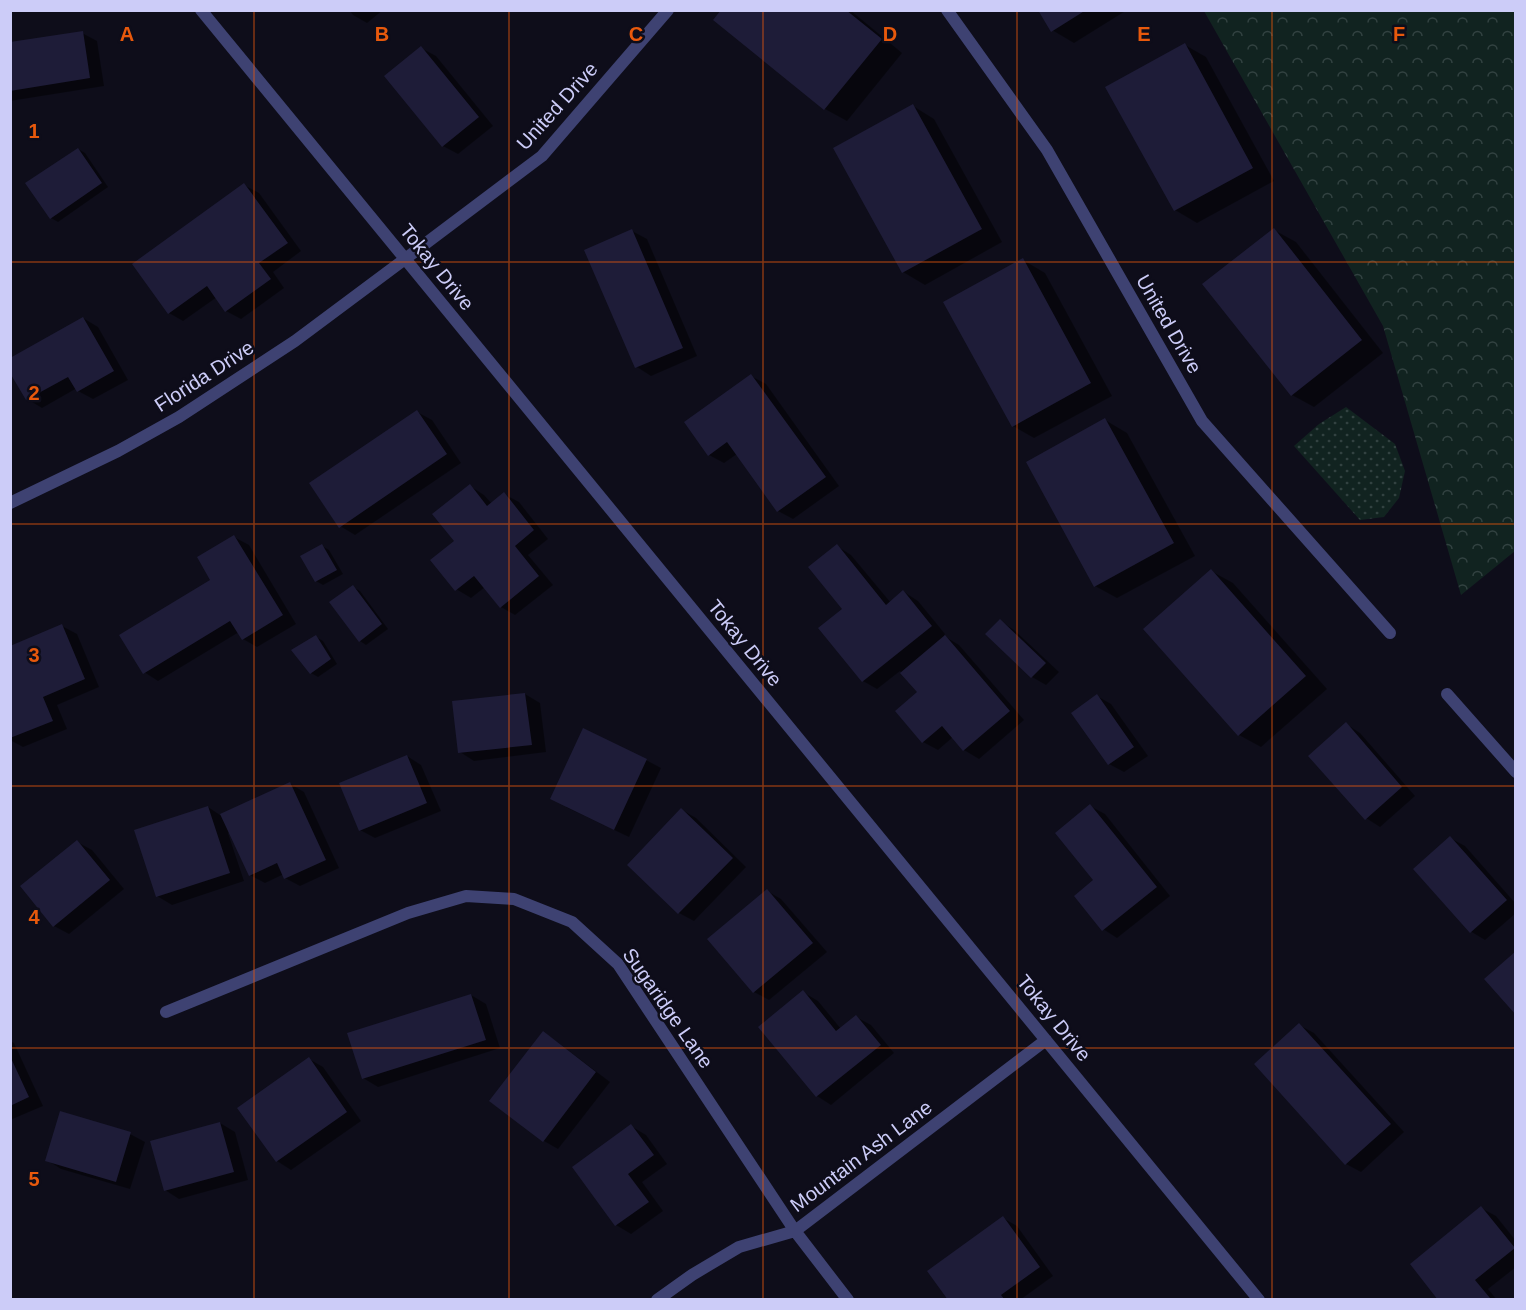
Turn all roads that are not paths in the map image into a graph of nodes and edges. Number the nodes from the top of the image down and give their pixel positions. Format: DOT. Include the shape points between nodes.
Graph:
graph roads {
  1 [pos="201,10"];
  2 [pos="668,10"];
  3 [pos="947,10"];
  4 [pos="405,259"];
  5 [pos="10,503"];
  6 [pos="1390,633"];
  7 [pos="1448,694"];
  8 [pos="1515,772"];
  9 [pos="166,1012"];
  10 [pos="1046,1040"];
  11 [pos="795,1231"];
  12 [pos="657,1299"];
  13 [pos="848,1299"];
  14 [pos="1259,1299"];
  1 -- 4 [label="street, Tokay Drive"];
  2 -- 4 [label="street, United Drive" via="542,156"];
  3 -- 6 [label="street, United Drive" via="1047,150 1202,421"];
  4 -- 5 [label="street, Florida Drive" via="295,341 179,417"];
  4 -- 10 [label="street, Tokay Drive"];
  7 -- 8 [label="street"];
  9 -- 11 [label="street, Sugaridge Lane" via="408,913 465,896 514,899 572,922 618,964"];
  10 -- 11 [label="street, Mountain Ash Lane"];
  10 -- 14 [label="street, Tokay Drive"];
  11 -- 12 [label="street, Mountain Ash Lane" via="739,1247"];
  11 -- 13 [label="street, Sugaridge Lane"];
}
